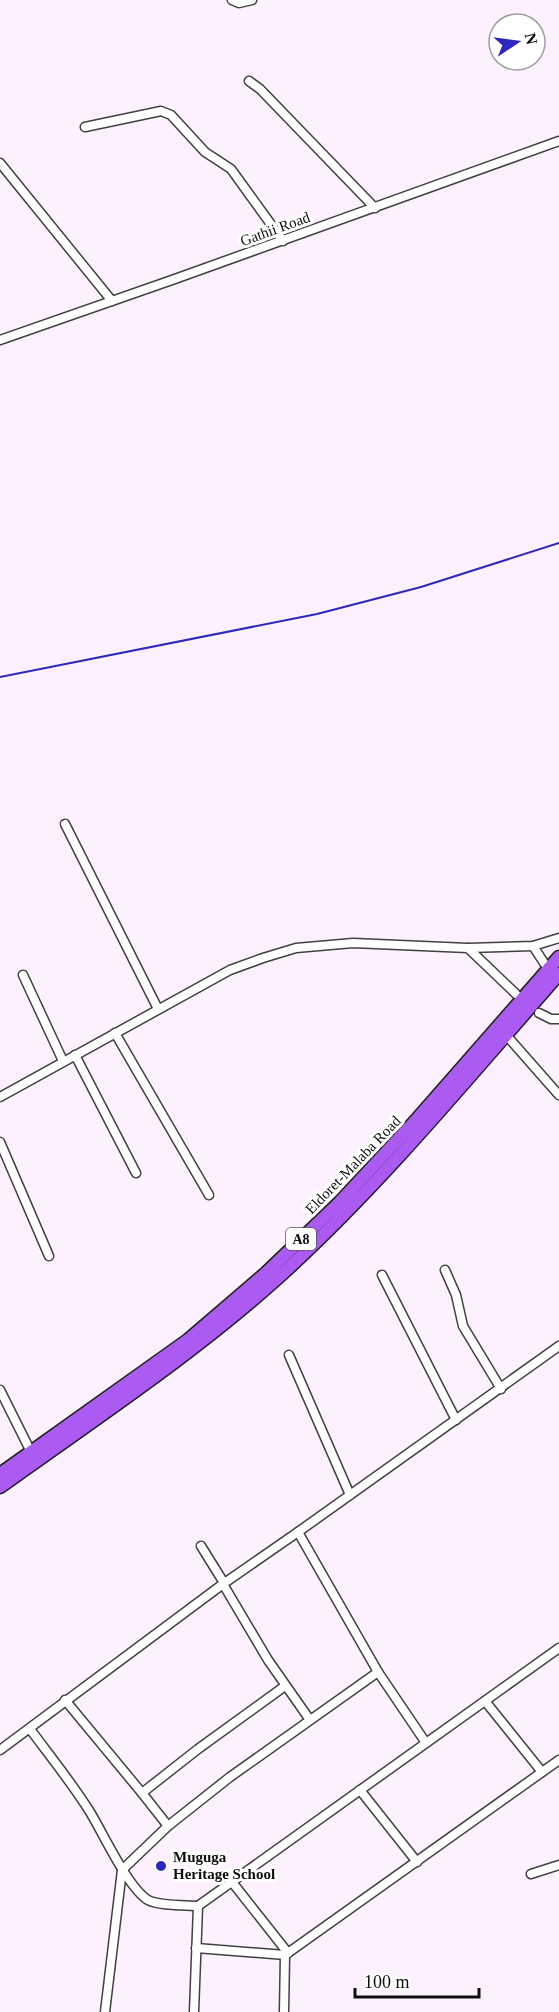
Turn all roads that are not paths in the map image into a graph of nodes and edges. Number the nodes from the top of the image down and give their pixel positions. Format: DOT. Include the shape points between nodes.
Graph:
graph roads {
  1 [pos="232,0"];
  2 [pos="252,0"];
  3 [pos="249,81"];
  4 [pos="85,127"];
  5 [pos="559,141"];
  6 [pos="0,163"];
  7 [pos="375,208"];
  8 [pos="283,241"];
  9 [pos="112,301"];
  10 [pos="0,340"];
  11 [pos="65,825"];
  12 [pos="559,938"];
  13 [pos="533,946"];
  14 [pos="468,948"];
  15 [pos="559,957"];
  16 [pos="554,971"];
  17 [pos="23,975"];
  18 [pos="516,994"];
  19 [pos="158,1009"];
  20 [pos="539,1013"];
  21 [pos="559,1019"];
  22 [pos="115,1033"];
  23 [pos="506,1035"];
  24 [pos="75,1055"];
  25 [pos="63,1061"];
  26 [pos="559,1095"];
  27 [pos="0,1097"];
  28 [pos="0,1142"];
  29 [pos="136,1173"];
  30 [pos="209,1195"];
  31 [pos="49,1256"];
  32 [pos="445,1270"];
  33 [pos="382,1275"];
  34 [pos="559,1346"];
  35 [pos="289,1355"];
  36 [pos="501,1389"];
  37 [pos="0,1390"];
  38 [pos="456,1420"];
  39 [pos="31,1452"];
  40 [pos="0,1474"];
  41 [pos="0,1487"];
  42 [pos="350,1495"];
  43 [pos="298,1532"];
  44 [pos="201,1546"];
  45 [pos="224,1583"];
  46 [pos="559,1648"];
  47 [pos="378,1671"];
  48 [pos="285,1686"];
  49 [pos="65,1700"];
  50 [pos="485,1701"];
  51 [pos="310,1720"];
  52 [pos="30,1729"];
  53 [pos="426,1743"];
  54 [pos="0,1750"];
  55 [pos="559,1760"];
  56 [pos="542,1772"];
  57 [pos="360,1790"];
  58 [pos="142,1793"];
  59 [pos="168,1826"];
  60 [pos="417,1862"];
  61 [pos="559,1865"];
  62 [pos="122,1870"];
  63 [pos="531,1874"];
  64 [pos="232,1882"];
  65 [pos="198,1906"];
  66 [pos="196,1948"];
  67 [pos="287,1954"];
  68 [pos="105,2012"];
  69 [pos="194,2012"];
  70 [pos="284,2012"];
  1 -- 2 [label="street"];
  3 -- 7 [label="street"];
  4 -- 8 [label="street" via="166,112 205,152 231,169"];
  5 -- 7 [label="street, Gathii Road"];
  6 -- 9 [label="street"];
  7 -- 8 [label="street, Gathii Road"];
  8 -- 9 [label="street, Gathii Road"];
  9 -- 10 [label="street, Gathii Road"];
  11 -- 19 [label="street"];
  12 -- 13 [label="street"];
  13 -- 14 [label="street"];
  13 -- 16 [label="street"];
  14 -- 18 [label="street"];
  14 -- 19 [label="street" via="353,943 296,948 230,969"];
  15 -- 16 [label="highway, Eldoret-Malaba Road / A8"];
  16 -- 23 [label="highway, Eldoret-Malaba Road / A8"];
  16 -- 39 [label="highway, Eldoret-Malaba Road / A8" via="339,1203 274,1265 188,1340"];
  17 -- 25 [label="street"];
  19 -- 22 [label="street"];
  20 -- 21 [label="street"];
  22 -- 24 [label="street"];
  22 -- 30 [label="street"];
  23 -- 26 [label="street"];
  23 -- 41 [label="highway, Eldoret-Malaba Road / A8" via="355,1203 282,1274 214,1332"];
  24 -- 25 [label="street"];
  24 -- 29 [label="street"];
  25 -- 27 [label="street"];
  28 -- 31 [label="street"];
  32 -- 36 [label="street" via="463,1326"];
  33 -- 38 [label="street"];
  34 -- 36 [label="street"];
  35 -- 42 [label="street"];
  36 -- 38 [label="street"];
  37 -- 39 [label="street"];
  38 -- 42 [label="street"];
  39 -- 40 [label="highway, Eldoret-Malaba Road / A8"];
  42 -- 43 [label="street"];
  43 -- 45 [label="street"];
  43 -- 47 [label="street"];
  44 -- 45 [label="street"];
  45 -- 48 [label="street"];
  45 -- 49 [label="street"];
  46 -- 50 [label="street"];
  47 -- 51 [label="street"];
  47 -- 53 [label="street"];
  48 -- 51 [label="street"];
  48 -- 58 [label="street"];
  49 -- 52 [label="street"];
  49 -- 58 [label="street"];
  50 -- 53 [label="street"];
  50 -- 56 [label="street"];
  51 -- 59 [label="street"];
  52 -- 54 [label="street"];
  52 -- 62 [label="street" via="89,1810"];
  53 -- 57 [label="street"];
  55 -- 56 [label="street"];
  56 -- 60 [label="street"];
  57 -- 60 [label="street"];
  57 -- 64 [label="street"];
  58 -- 59 [label="street"];
  59 -- 62 [label="street"];
  60 -- 67 [label="street"];
  61 -- 63 [label="street"];
  62 -- 65 [label="street" via="146,1899"];
  62 -- 68 [label="street"];
  64 -- 65 [label="street"];
  64 -- 67 [label="street"];
  65 -- 66 [label="street"];
  66 -- 67 [label="street"];
  66 -- 69 [label="street"];
  67 -- 70 [label="street"];
}
